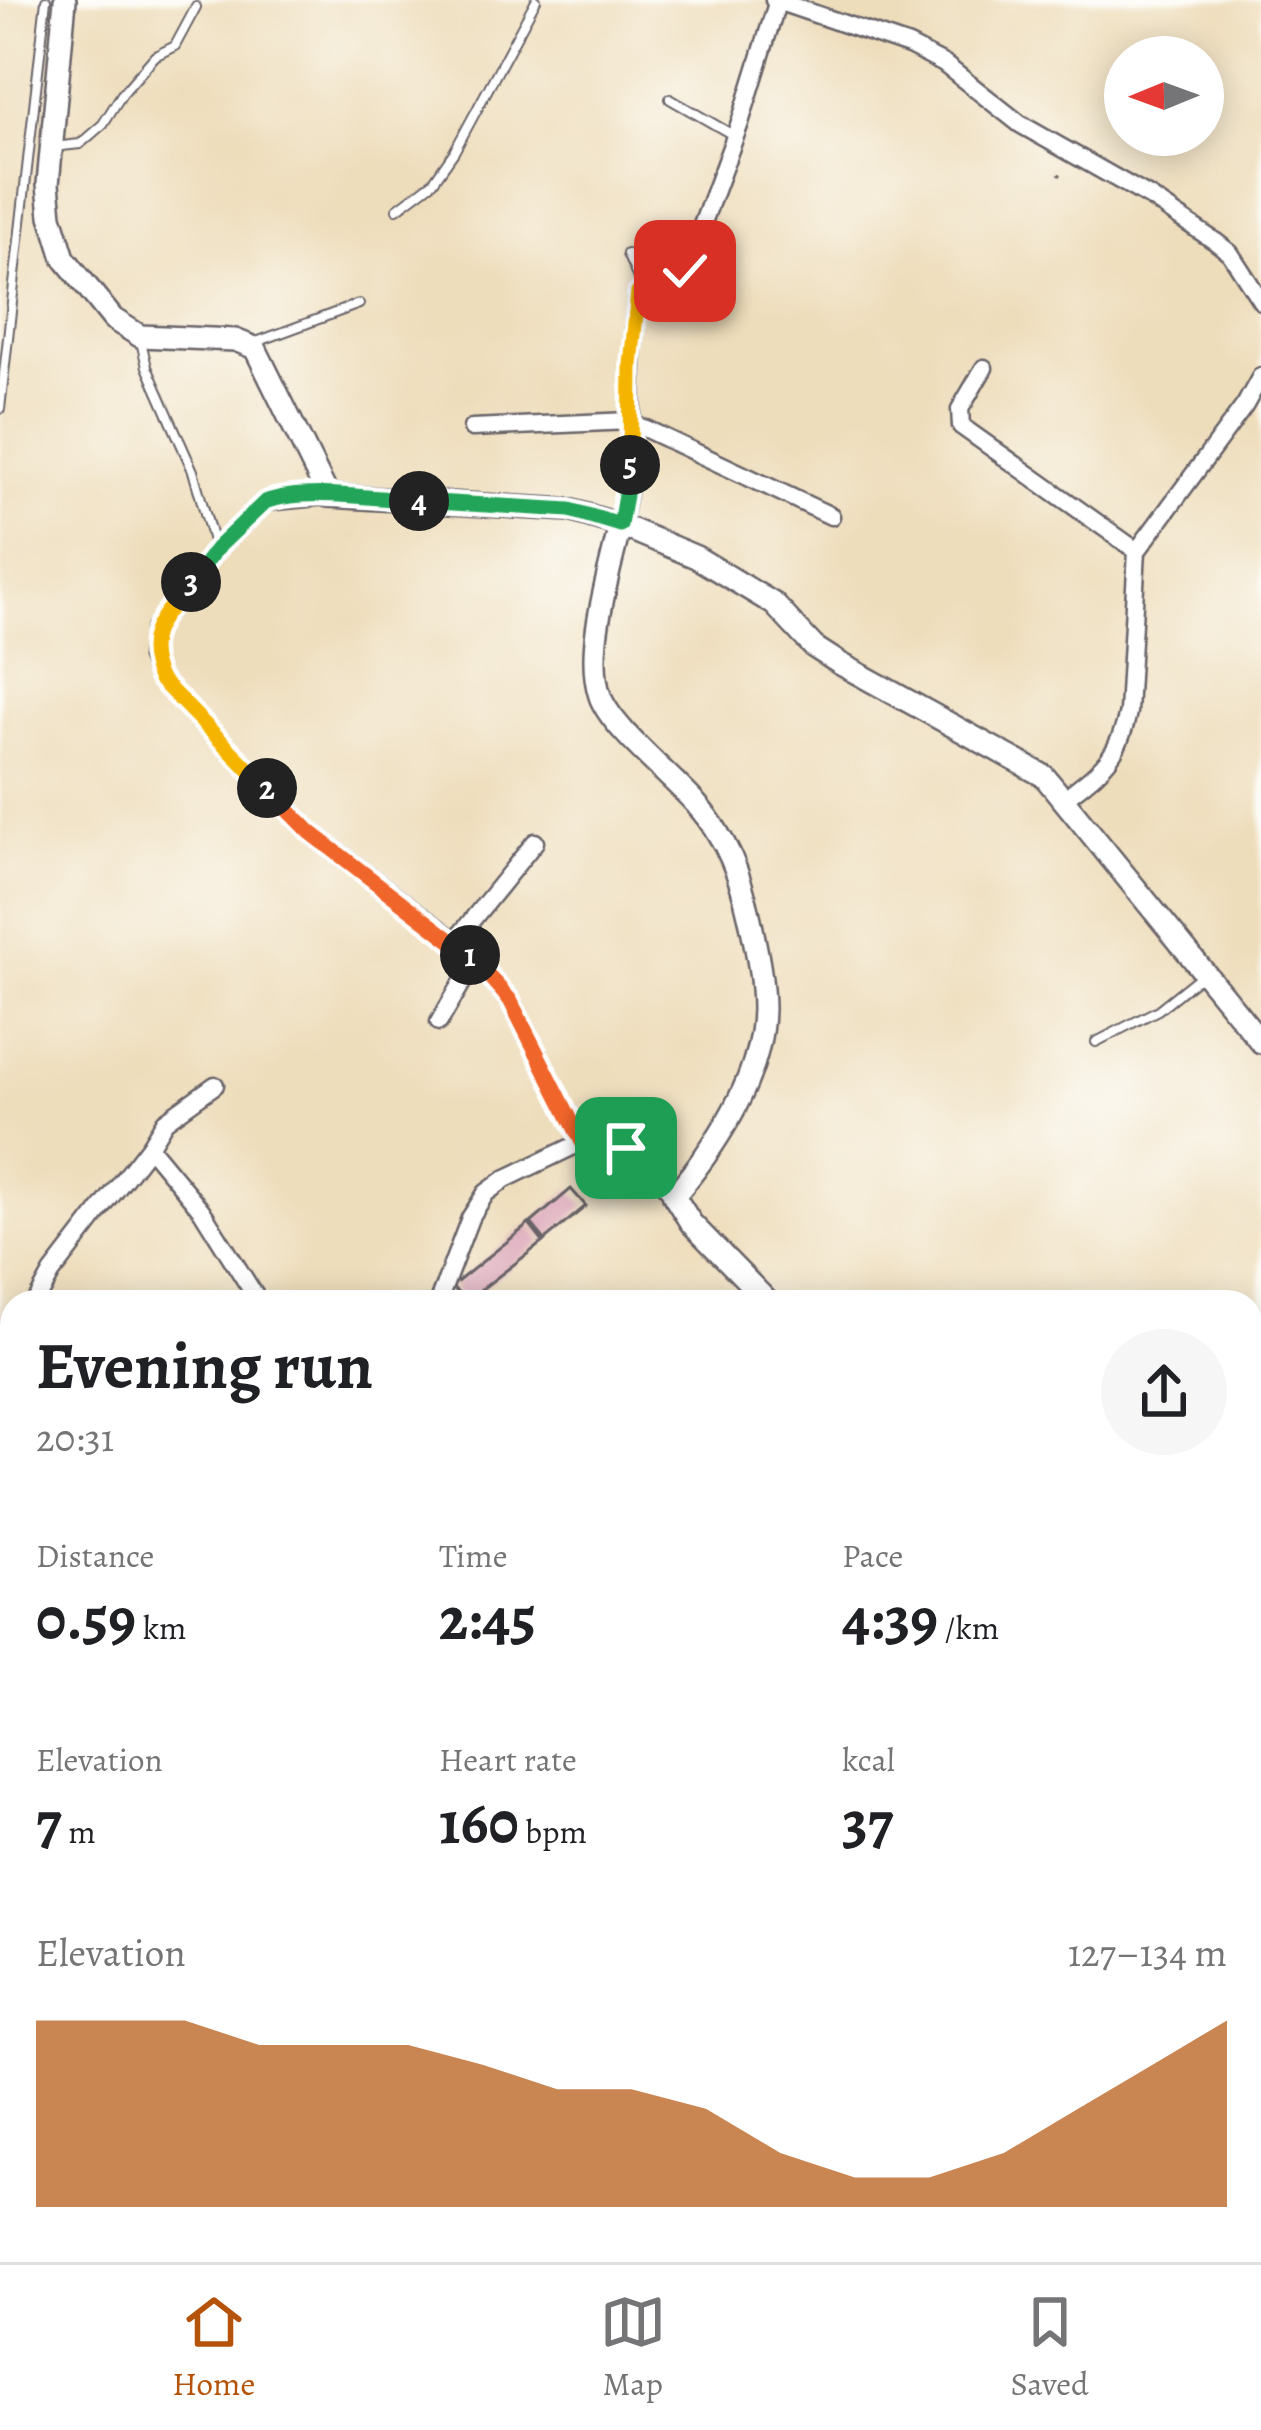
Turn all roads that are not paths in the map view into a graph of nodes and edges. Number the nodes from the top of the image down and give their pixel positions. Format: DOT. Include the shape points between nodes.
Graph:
graph roads {
  1 [pos="46,0"];
  2 [pos="65,0"];
  3 [pos="536,0"];
  4 [pos="776,0"];
  5 [pos="196,7"];
  6 [pos="670,99"];
  7 [pos="735,136"];
  8 [pos="51,147"];
  9 [pos="397,209"];
  10 [pos="627,254"];
  11 [pos="643,289"];
  12 [pos="1261,302"];
  13 [pos="359,304"];
  14 [pos="140,336"];
  15 [pos="250,344"];
  16 [pos="984,368"];
  17 [pos="1261,376"];
  18 [pos="0,409"];
  19 [pos="630,423"];
  20 [pos="472,428"];
  21 [pos="328,496"];
  22 [pos="831,516"];
  23 [pos="620,525"];
  24 [pos="216,549"];
  25 [pos="1137,551"];
  26 [pos="1064,799"];
  27 [pos="535,842"];
  28 [pos="455,941"];
  29 [pos="475,961"];
  30 [pos="1204,973"];
  31 [pos="439,1022"];
  32 [pos="1096,1042"];
  33 [pos="1261,1042"];
  34 [pos="215,1085"];
  35 [pos="582,1142"];
  36 [pos="149,1147"];
  37 [pos="674,1196"];
  38 [pos="43,1290"];
  39 [pos="252,1290"];
  40 [pos="443,1290"];
  41 [pos="756,1290"];
  1 -- 18 [label="lane"];
  2 -- 8 [label="street"];
  3 -- 9 [label="lane" via="454,152 433,182"];
  4 -- 7 [label="street"];
  4 -- 12 [label="street" via="944,64 1020,124 1216,242"];
  5 -- 8 [label="lane" via="175,46 155,56 103,124 80,144"];
  6 -- 7 [label="lane"];
  7 -- 11 [label="street" via="685,271 671,284"];
  8 -- 14 [label="street" via="50,215 64,258 113,319"];
  10 -- 11 [label="lane"];
  11 -- 19 [label="street" via="635,308"];
  13 -- 15 [label="lane"];
  14 -- 15 [label="street"];
  14 -- 24 [label="lane"];
  15 -- 21 [label="street"];
  16 -- 25 [label="street" via="960,409 962,426"];
  17 -- 25 [label="street"];
  19 -- 20 [label="street"];
  19 -- 22 [label="street"];
  19 -- 23 [label="street"];
  21 -- 23 [label="street" via="570,510"];
  21 -- 24 [label="street" via="265,502"];
  23 -- 26 [label="street" via="697,557 774,604 814,647 1044,776"];
  23 -- 37 [label="street" via="595,662 600,695 724,838 745,894 761,982 760,1031 741,1092"];
  24 -- 28 [label="street" via="154,630 150,658 159,678 310,832"];
  25 -- 26 [label="street" via="1124,734 1111,762"];
  26 -- 30 [label="street"];
  27 -- 28 [label="street"];
  28 -- 29 [label="street"];
  29 -- 31 [label="street"];
  29 -- 35 [label="street" via="510,1000"];
  30 -- 32 [label="lane" via="1158,1010"];
  30 -- 33 [label="street"];
  34 -- 36 [label="street" via="165,1121"];
  35 -- 37 [label="street" via="637,1153"];
  35 -- 40 [label="street" via="486,1193"];
  36 -- 38 [label="street"];
  36 -- 39 [label="street"];
  37 -- 41 [label="street"];
}
